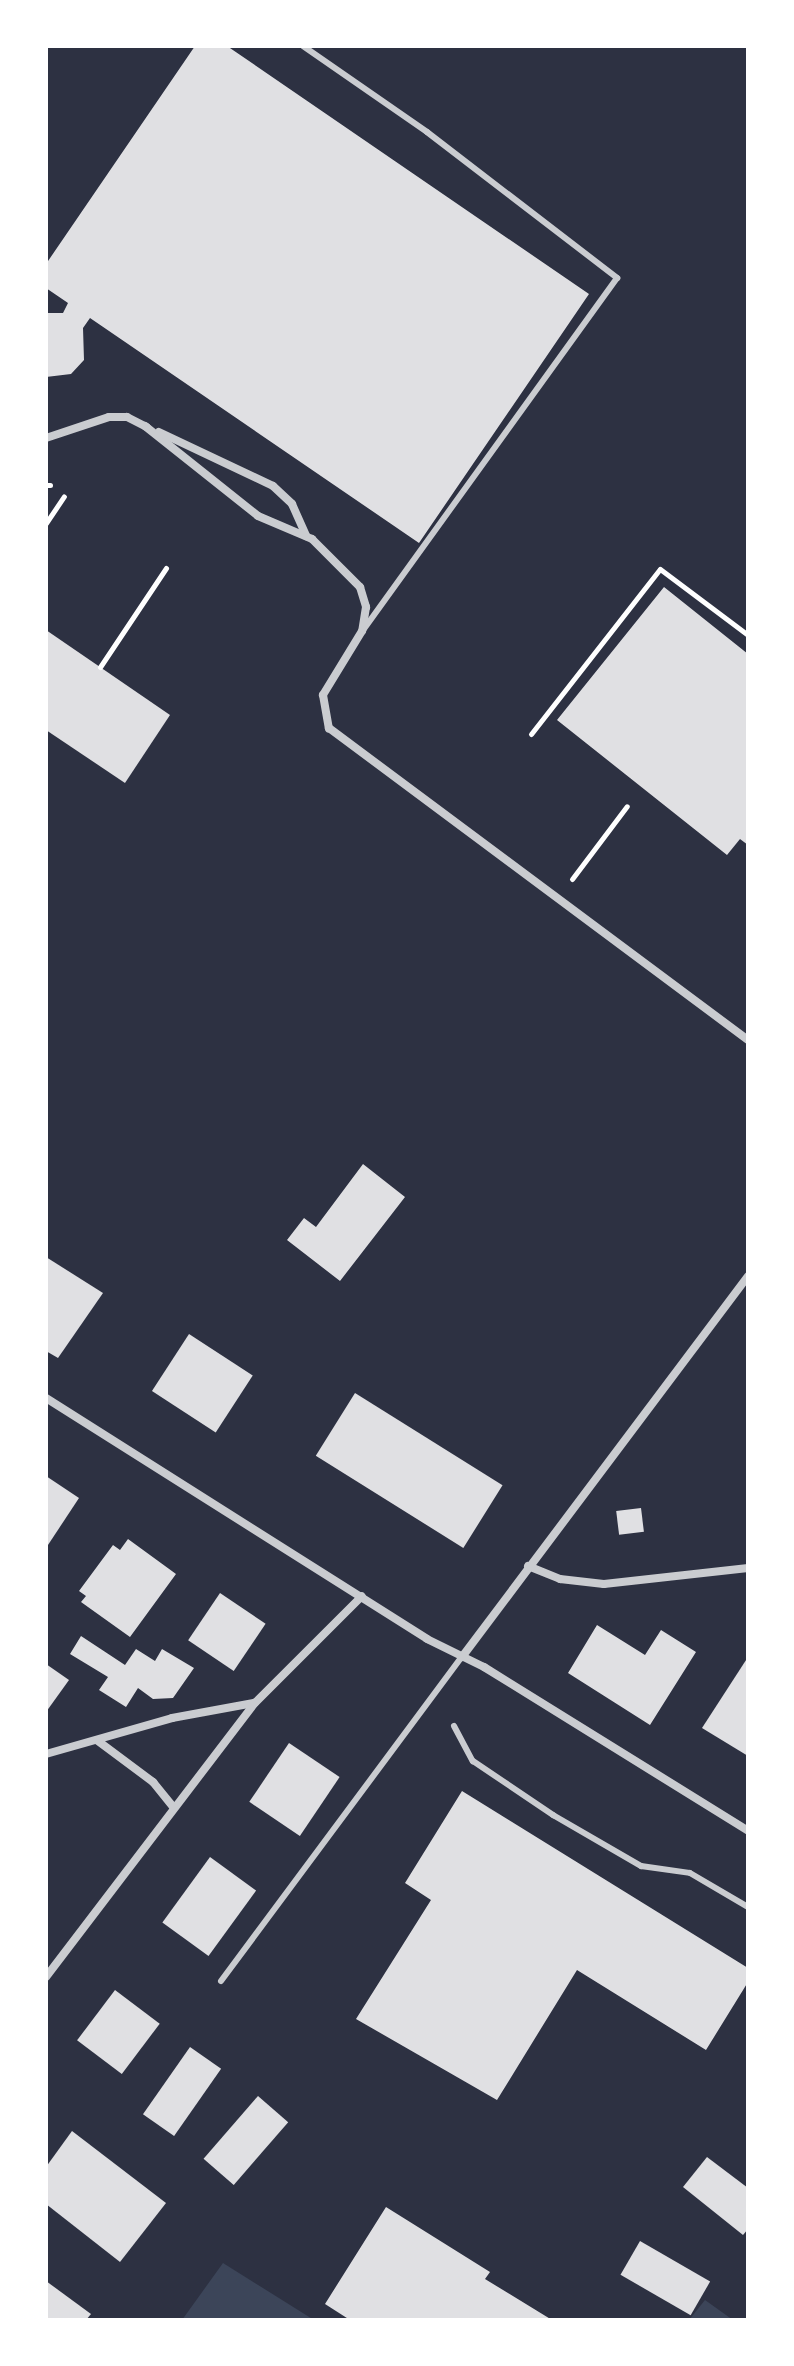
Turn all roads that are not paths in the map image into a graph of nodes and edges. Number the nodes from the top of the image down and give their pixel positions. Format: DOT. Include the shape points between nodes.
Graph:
graph roads {
  1 [pos="303,46"];
  2 [pos="145,426"];
  3 [pos="46,438"];
  4 [pos="306,536"];
  5 [pos="362,631"];
  6 [pos="748,1040"];
  7 [pos="748,1276"];
  8 [pos="46,1398"];
  9 [pos="528,1566"];
  10 [pos="748,1568"];
  11 [pos="362,1596"];
  12 [pos="462,1657"];
  13 [pos="255,1703"];
  14 [pos="454,1726"];
  15 [pos="98,1741"];
  16 [pos="46,1754"];
  17 [pos="173,1807"];
  18 [pos="748,1831"];
  19 [pos="748,1907"];
  20 [pos="46,1977"];
  21 [pos="221,1981"];
  1 -- 5 [label="lane" via="427,132 617,278"];
  2 -- 3 [label="street" via="127,417 109,417"];
  2 -- 4 [label="street" via="258,516"];
  2 -- 4 [label="street" via="273,486 292,504"];
  4 -- 5 [label="street" via="360,587 366,607"];
  5 -- 6 [label="street" via="323,695 329,728"];
  7 -- 9 [label="street"];
  8 -- 11 [label="street"];
  9 -- 10 [label="street" via="560,1579 604,1584"];
  9 -- 12 [label="street"];
  11 -- 12 [label="street"];
  11 -- 13 [label="street"];
  12 -- 18 [label="street"];
  12 -- 21 [label="lane"];
  13 -- 15 [label="street" via="172,1718"];
  13 -- 17 [label="street"];
  14 -- 19 [label="lane" via="473,1761 553,1815 641,1866 690,1873"];
  15 -- 16 [label="street"];
  15 -- 17 [label="street" via="153,1782"];
  17 -- 20 [label="street"];
}
